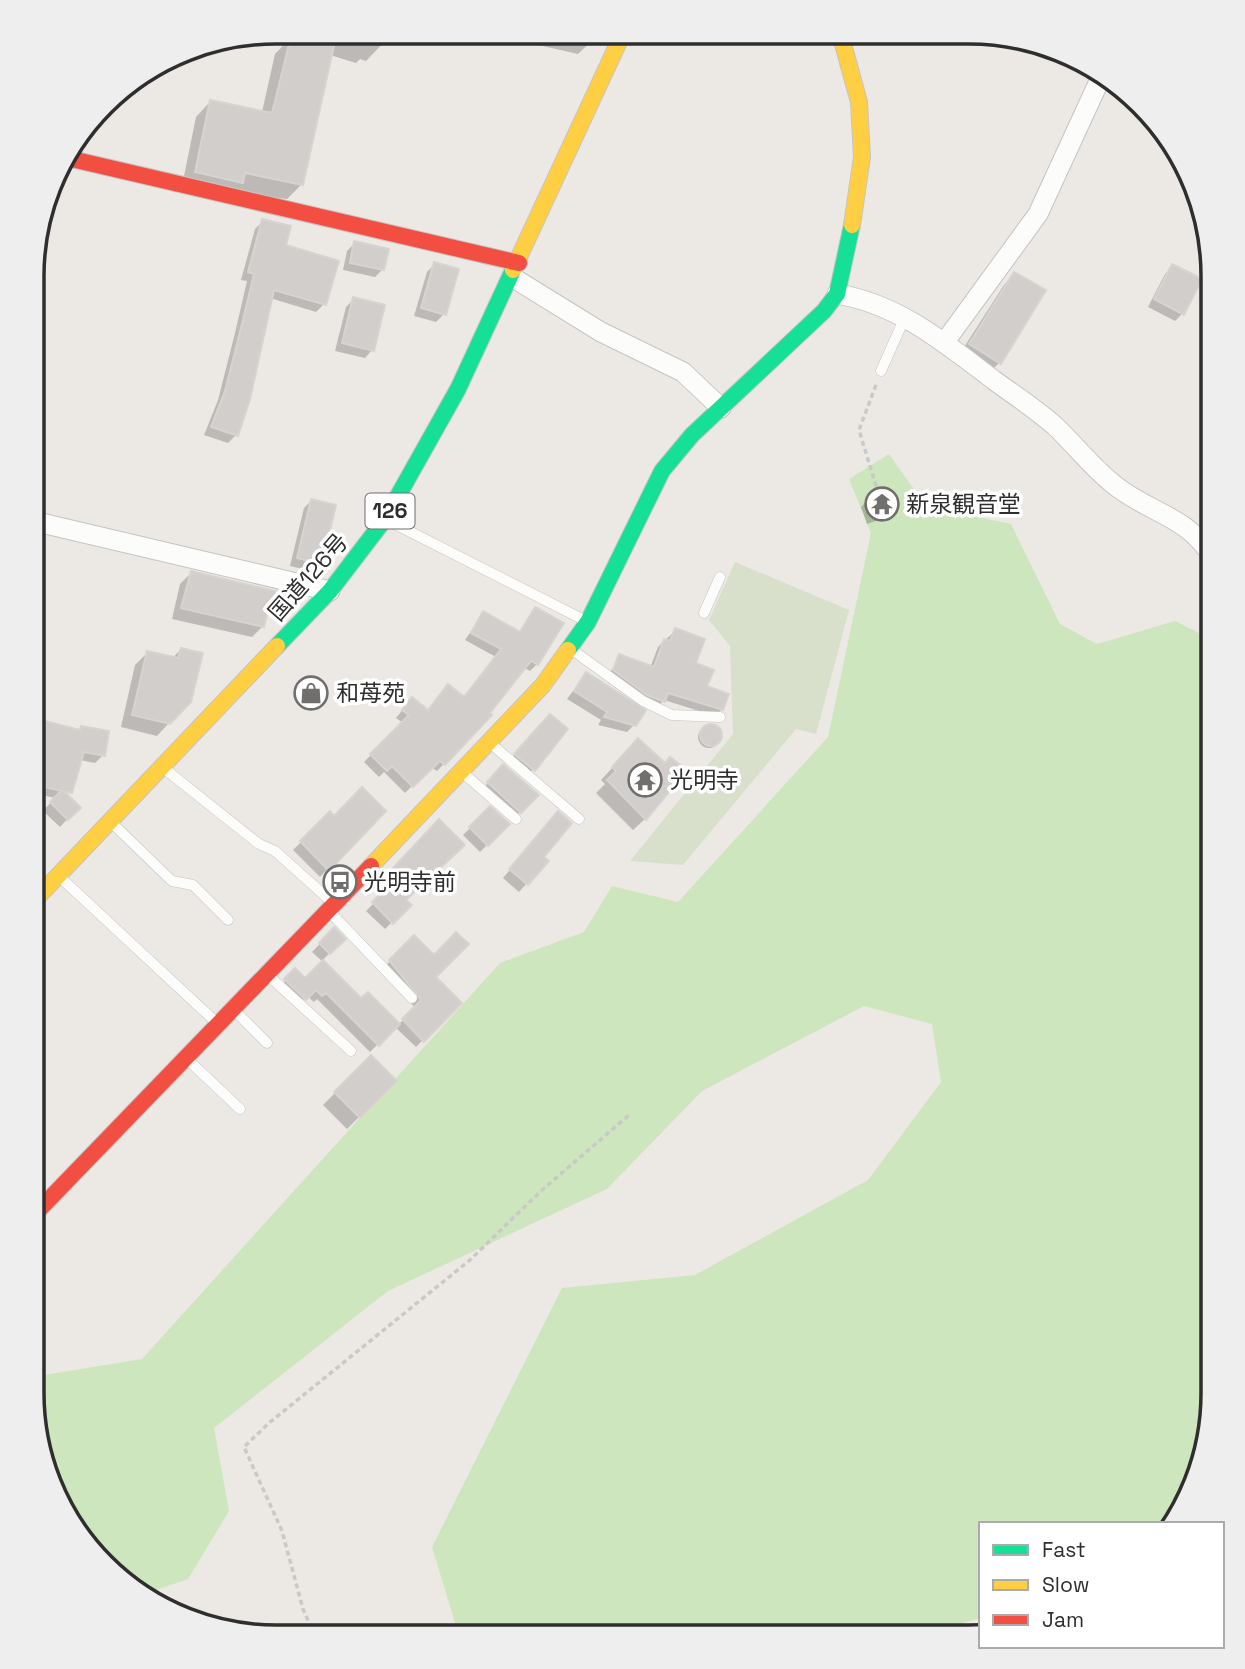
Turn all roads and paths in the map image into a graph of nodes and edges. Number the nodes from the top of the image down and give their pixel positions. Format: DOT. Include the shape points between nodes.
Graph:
graph roads {
  1 [pos="618,44"];
  2 [pos="843,44"];
  3 [pos="1098,83"];
  4 [pos="75,160"];
  5 [pos="516,270"];
  6 [pos="837,294"];
  7 [pos="905,316"];
  8 [pos="944,343"];
  9 [pos="881,371"];
  10 [pos="721,408"];
  11 [pos="877,489"];
  12 [pos="385,519"];
  13 [pos="44,524"];
  14 [pos="1201,537"];
  15 [pos="720,578"];
  16 [pos="330,591"];
  17 [pos="704,613"];
  18 [pos="588,622"];
  19 [pos="571,649"];
  20 [pos="720,718"];
  21 [pos="490,743"];
  22 [pos="163,768"];
  23 [pos="462,772"];
  24 [pos="516,819"];
  25 [pos="579,819"];
  26 [pos="110,822"];
  27 [pos="59,876"];
  28 [pos="44,891"];
  29 [pos="330,906"];
  30 [pos="228,920"];
  31 [pos="267,973"];
  32 [pos="412,998"];
  33 [pos="233,1009"];
  34 [pos="218,1024"];
  35 [pos="267,1043"];
  36 [pos="351,1051"];
  37 [pos="186,1058"];
  38 [pos="240,1109"];
  39 [pos="629,1115"];
  40 [pos="44,1201"];
  41 [pos="46,1204"];
  42 [pos="310,1625"];
  1 -- 5 [label="main road, 国道126号 / 126"];
  2 -- 6 [label="main road" via="859,102 862,157 858,199"];
  3 -- 8 [label="street" via="1038,215"];
  4 -- 5 [label="main road"];
  5 -- 10 [label="street" via="601,332 683,372"];
  5 -- 12 [label="main road, 国道126号 / 126" via="458,389"];
  6 -- 7 [label="street" via="858,297"];
  6 -- 10 [label="main road"];
  7 -- 8 [label="street"];
  7 -- 9 [label="lane"];
  8 -- 14 [label="street" via="1053,425 1112,483"];
  9 -- 11 [label="path" via="859,430"];
  10 -- 18 [label="main road" via="662,471"];
  12 -- 16 [label="main road, 国道126号 / 126"];
  12 -- 18 [label="lane"];
  13 -- 16 [label="street"];
  15 -- 17 [label="lane"];
  16 -- 22 [label="main road, 国道126号 / 126"];
  18 -- 19 [label="main road"];
  19 -- 20 [label="lane" via="643,701 672,715"];
  19 -- 21 [label="main road"];
  21 -- 23 [label="main road"];
  21 -- 25 [label="lane"];
  22 -- 26 [label="main road, 国道126号 / 126"];
  22 -- 29 [label="lane" via="259,844 275,851"];
  23 -- 24 [label="lane"];
  23 -- 29 [label="main road"];
  26 -- 27 [label="main road, 国道126号 / 126"];
  26 -- 30 [label="lane" via="172,881 192,885"];
  27 -- 28 [label="main road, 国道126号 / 126"];
  27 -- 34 [label="lane"];
  29 -- 31 [label="main road"];
  29 -- 32 [label="lane"];
  31 -- 33 [label="main road"];
  31 -- 36 [label="lane"];
  33 -- 34 [label="main road"];
  33 -- 35 [label="lane"];
  34 -- 37 [label="main road"];
  37 -- 38 [label="lane"];
  37 -- 41 [label="main road"];
  39 -- 42 [label="path" via="470,1260 244,1447 282,1531"];
  40 -- 41 [label="lane"];
}
